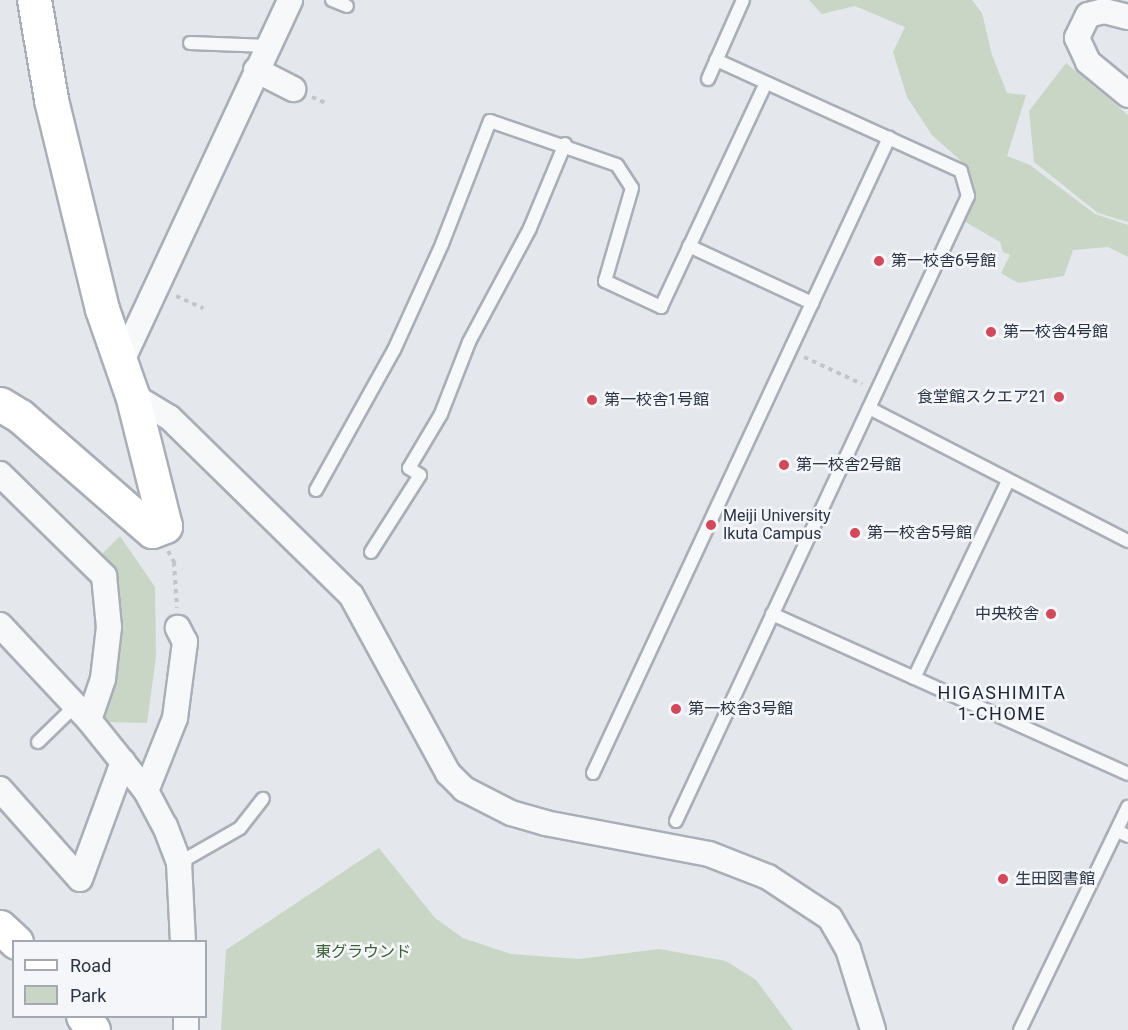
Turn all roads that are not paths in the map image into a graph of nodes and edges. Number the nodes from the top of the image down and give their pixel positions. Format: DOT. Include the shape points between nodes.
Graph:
graph roads {
  1 [pos="33,0"];
  2 [pos="290,0"];
  3 [pos="332,0"];
  4 [pos="743,0"];
  5 [pos="346,6"];
  6 [pos="1128,17"];
  7 [pos="190,43"];
  8 [pos="268,46"];
  9 [pos="716,60"];
  10 [pos="256,70"];
  11 [pos="708,79"];
  12 [pos="766,83"];
  13 [pos="294,89"];
  14 [pos="1128,95"];
  15 [pos="889,138"];
  16 [pos="565,144"];
  17 [pos="689,246"];
  18 [pos="812,303"];
  19 [pos="121,363"];
  20 [pos="132,395"];
  21 [pos="0,405"];
  22 [pos="869,408"];
  23 [pos="0,474"];
  24 [pos="1008,481"];
  25 [pos="316,490"];
  26 [pos="1128,541"];
  27 [pos="371,552"];
  28 [pos="772,614"];
  29 [pos="0,625"];
  30 [pos="178,628"];
  31 [pos="914,678"];
  32 [pos="82,713"];
  33 [pos="38,742"];
  34 [pos="123,762"];
  35 [pos="593,773"];
  36 [pos="1128,774"];
  37 [pos="0,789"];
  38 [pos="146,791"];
  39 [pos="263,799"];
  40 [pos="1128,807"];
  41 [pos="676,821"];
  42 [pos="1122,833"];
  43 [pos="179,863"];
  44 [pos="0,927"];
  45 [pos="14,940"];
  46 [pos="183,940"];
  47 [pos="84,1018"];
  48 [pos="93,1030"];
  49 [pos="873,1030"];
  50 [pos="1020,1030"];
  1 -- 19 [label="street" via="54,111 102,309"];
  2 -- 8 [label="street"];
  3 -- 5 [label="lane"];
  4 -- 9 [label="lane"];
  6 -- 14 [label="street" via="1104,11 1089,15 1077,38 1088,62"];
  7 -- 8 [label="lane"];
  8 -- 10 [label="street"];
  9 -- 11 [label="lane"];
  9 -- 12 [label="lane"];
  10 -- 13 [label="street"];
  10 -- 19 [label="street"];
  12 -- 15 [label="lane"];
  12 -- 17 [label="lane"];
  15 -- 18 [label="lane"];
  15 -- 22 [label="lane" via="961,171 968,196"];
  16 -- 17 [label="lane" via="617,165 632,188 605,280 661,307"];
  16 -- 25 [label="lane" via="490,121 442,244 394,350"];
  16 -- 27 [label="lane" via="530,228 470,342 441,414 409,468 420,475"];
  17 -- 18 [label="lane"];
  18 -- 35 [label="lane"];
  19 -- 20 [label="street"];
  20 -- 21 [label="street" via="165,526 152,531 20,416"];
  20 -- 49 [label="street" via="170,418 351,595 448,773 464,789 512,813 545,823 709,854 768,877 830,918 848,949"];
  22 -- 24 [label="lane"];
  22 -- 28 [label="lane"];
  23 -- 32 [label="street" via="104,576 109,627 103,679"];
  24 -- 26 [label="lane"];
  24 -- 31 [label="lane"];
  28 -- 31 [label="lane"];
  28 -- 41 [label="lane"];
  29 -- 32 [label="street"];
  30 -- 38 [label="street" via="185,642 175,718"];
  31 -- 36 [label="lane"];
  32 -- 33 [label="lane"];
  32 -- 34 [label="street"];
  34 -- 37 [label="street" via="80,879"];
  34 -- 38 [label="street"];
  38 -- 43 [label="street"];
  39 -- 43 [label="lane" via="240,828"];
  40 -- 42 [label="lane"];
  42 -- 50 [label="lane"];
  43 -- 46 [label="street"];
  44 -- 45 [label="street"];
  47 -- 48 [label="street"];
}
